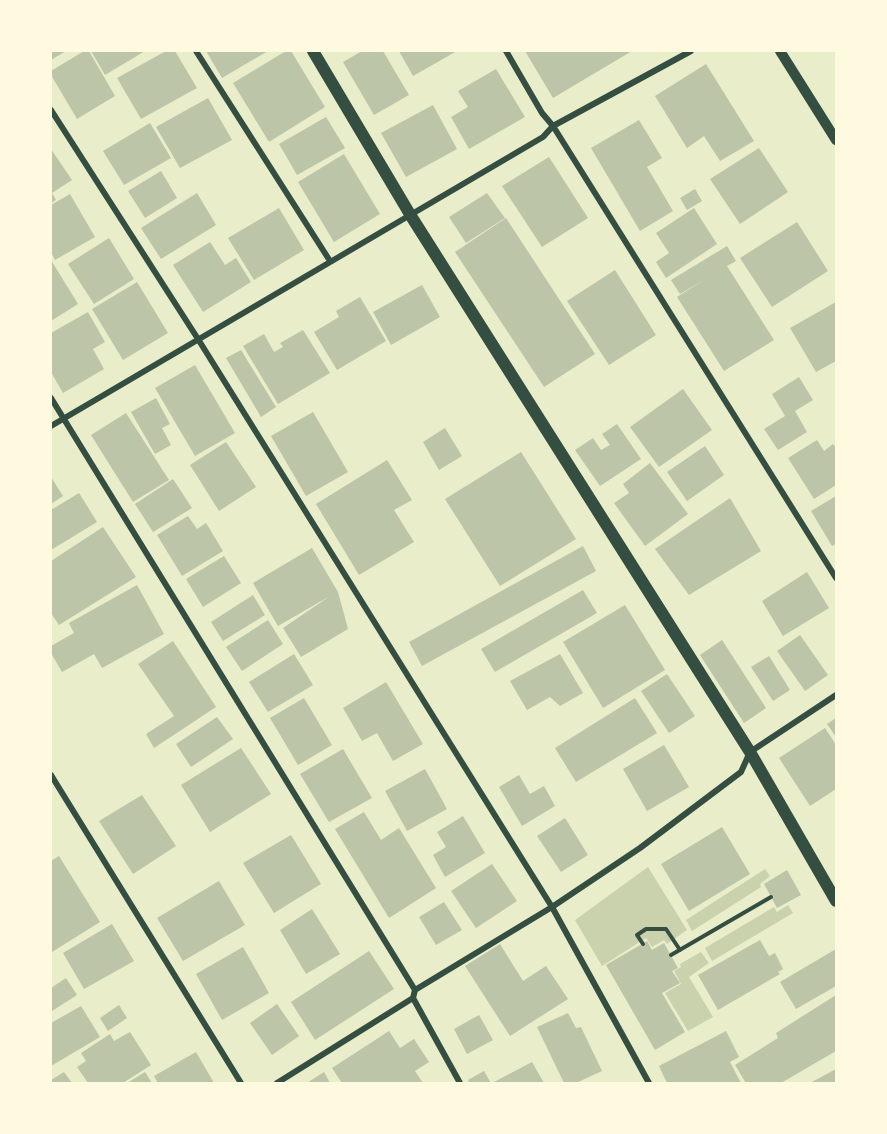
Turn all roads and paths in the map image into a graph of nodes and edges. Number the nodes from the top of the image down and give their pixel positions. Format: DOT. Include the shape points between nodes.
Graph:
graph roads {
  1 [pos="196,51"];
  2 [pos="314,51"];
  3 [pos="506,51"];
  4 [pos="691,51"];
  5 [pos="780,51"];
  6 [pos="51,110"];
  7 [pos="553,126"];
  8 [pos="836,140"];
  9 [pos="411,216"];
  10 [pos="330,261"];
  11 [pos="198,339"];
  12 [pos="51,398"];
  13 [pos="64,417"];
  14 [pos="51,426"];
  15 [pos="836,578"];
  16 [pos="836,695"];
  17 [pos="750,752"];
  18 [pos="51,775"];
  19 [pos="771,897"];
  20 [pos="836,901"];
  21 [pos="552,908"];
  22 [pos="643,944"];
  23 [pos="680,950"];
  24 [pos="671,955"];
  25 [pos="415,990"];
  26 [pos="413,998"];
  27 [pos="241,1083"];
  28 [pos="277,1083"];
  29 [pos="460,1083"];
  30 [pos="649,1083"];
  1 -- 10 [label="street"];
  2 -- 9 [label="main road"];
  3 -- 7 [label="street"];
  4 -- 7 [label="street"];
  5 -- 8 [label="street"];
  6 -- 11 [label="street"];
  7 -- 9 [label="street" via="543,137"];
  7 -- 15 [label="street"];
  9 -- 10 [label="street"];
  9 -- 17 [label="main road"];
  10 -- 11 [label="street"];
  11 -- 13 [label="street"];
  11 -- 21 [label="street"];
  12 -- 13 [label="street"];
  13 -- 14 [label="street"];
  13 -- 25 [label="street"];
  16 -- 17 [label="street"];
  17 -- 20 [label="main road"];
  17 -- 21 [label="street" via="741,772"];
  18 -- 27 [label="street"];
  19 -- 23 [label="path"];
  21 -- 25 [label="street"];
  21 -- 30 [label="street"];
  22 -- 23 [label="path" via="637,934 646,929 666,929"];
  23 -- 24 [label="path"];
  25 -- 26 [label="street"];
  26 -- 28 [label="street"];
  26 -- 29 [label="street"];
}
